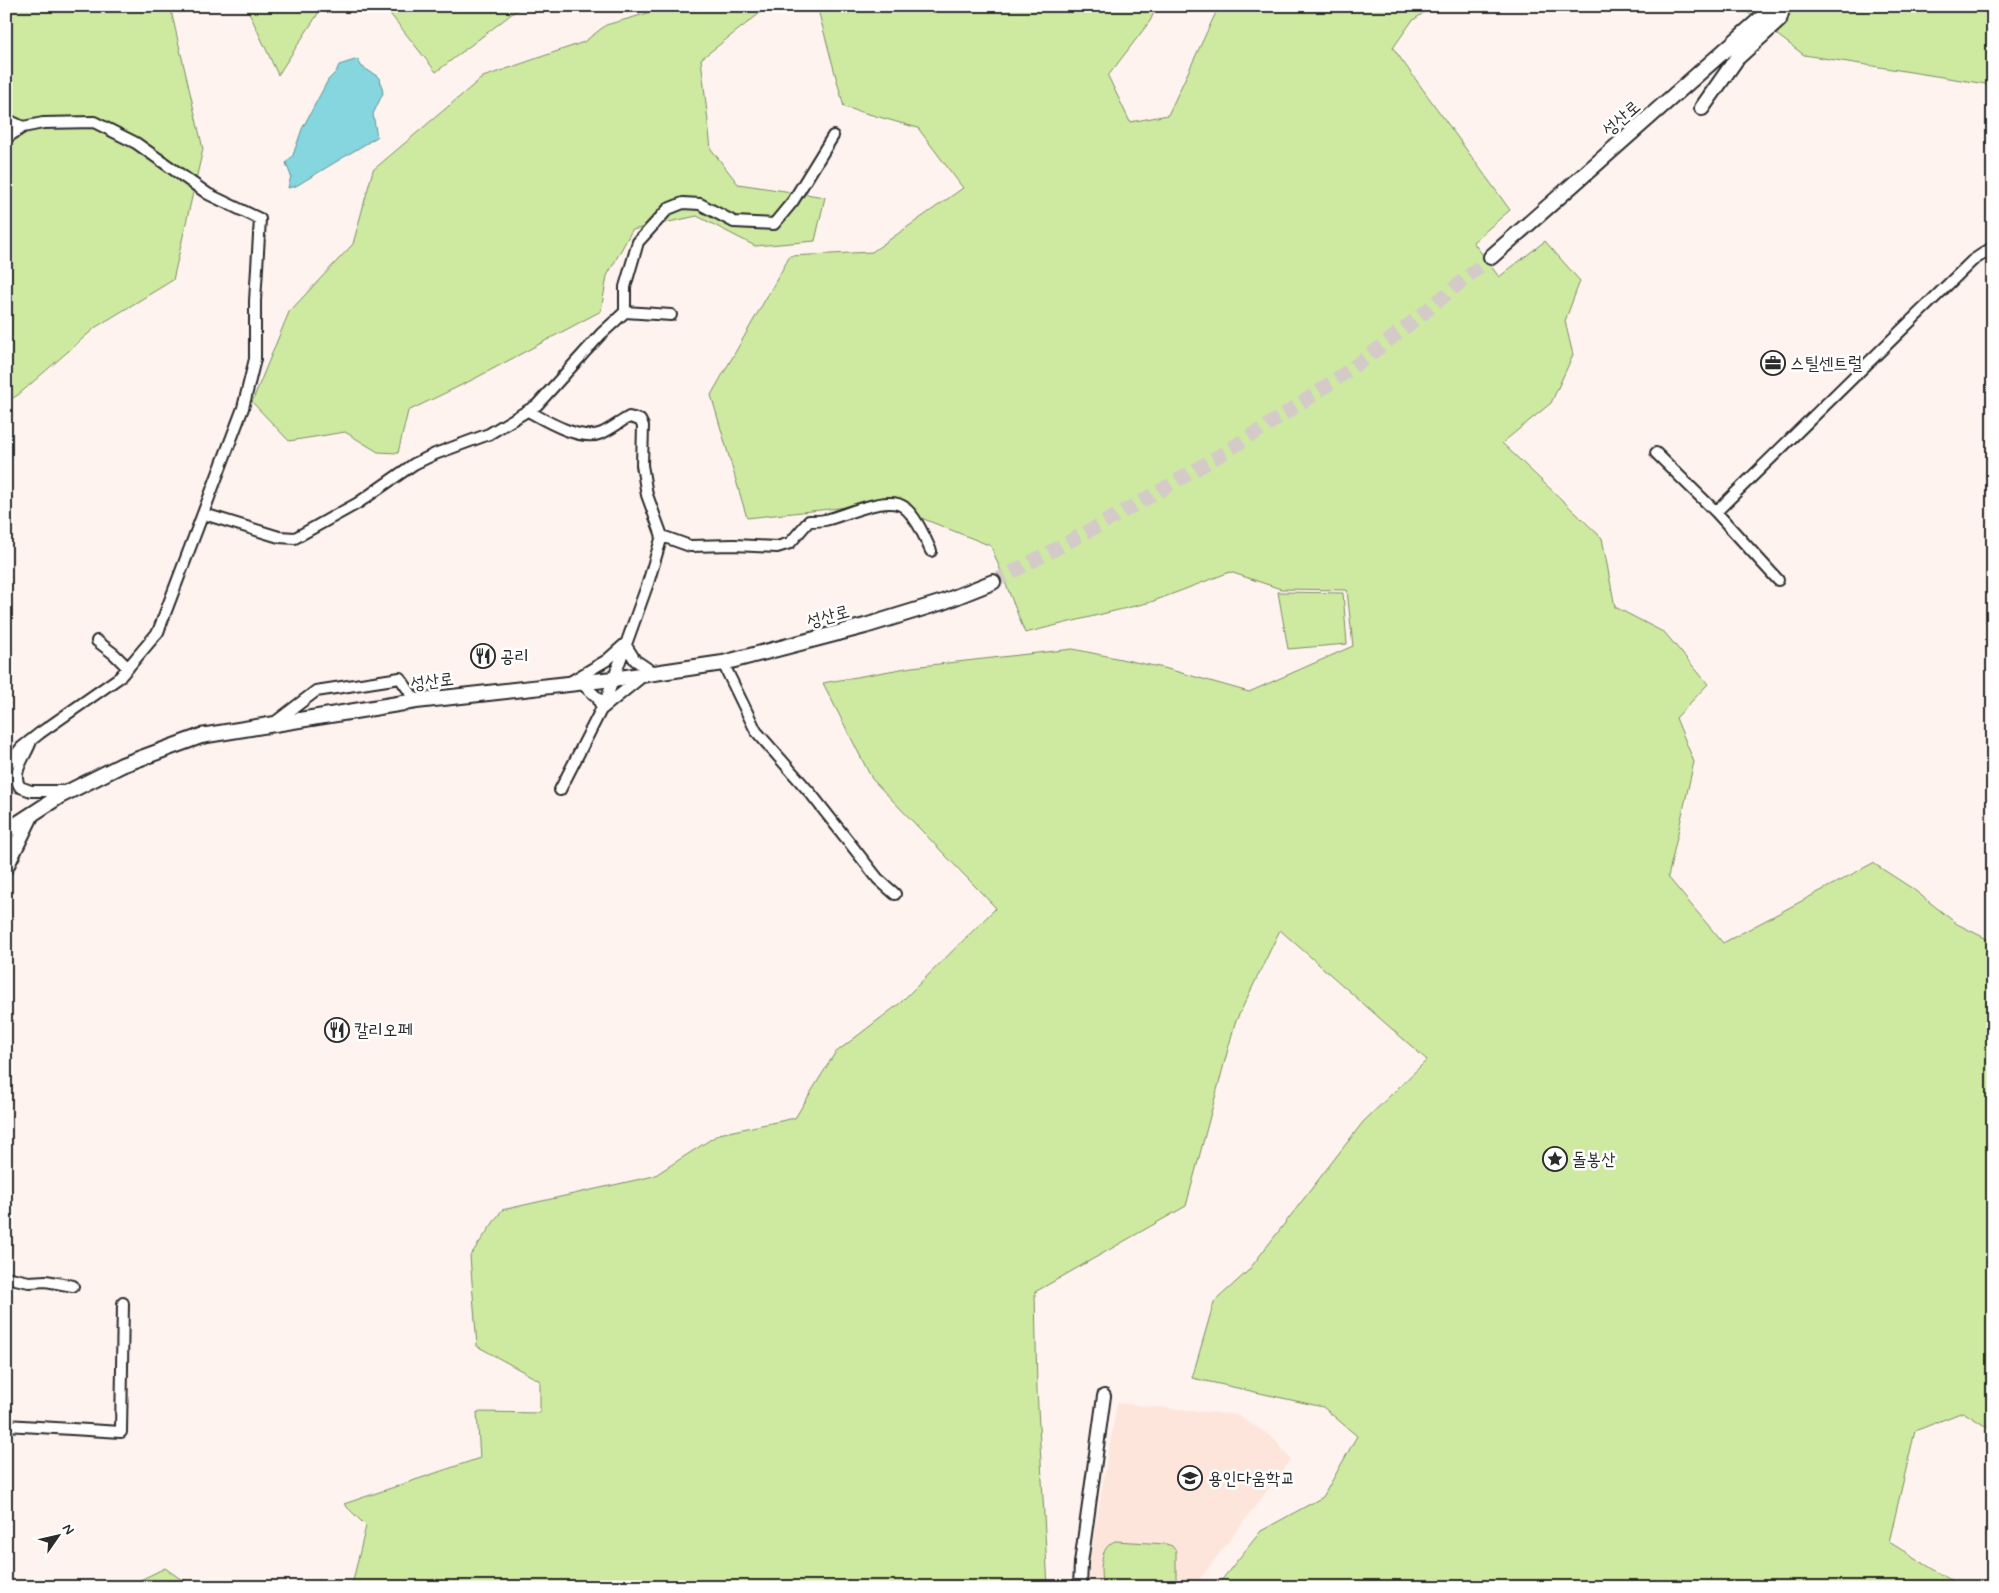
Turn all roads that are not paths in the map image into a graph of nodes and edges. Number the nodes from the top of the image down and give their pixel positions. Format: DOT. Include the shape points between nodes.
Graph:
graph roads {
  1 [pos="1775,6"];
  2 [pos="1784,6"];
  3 [pos="1702,108"];
  4 [pos="6,119"];
  5 [pos="23,127"];
  6 [pos="833,136"];
  7 [pos="6,138"];
  8 [pos="1993,248"];
  9 [pos="1491,256"];
  10 [pos="625,312"];
  11 [pos="671,315"];
  12 [pos="528,411"];
  13 [pos="1656,453"];
  14 [pos="1716,512"];
  15 [pos="204,514"];
  16 [pos="662,536"];
  17 [pos="931,551"];
  18 [pos="1778,580"];
  19 [pos="993,582"];
  20 [pos="96,641"];
  21 [pos="625,644"];
  22 [pos="722,663"];
  23 [pos="128,668"];
  24 [pos="650,673"];
  25 [pos="613,679"];
  26 [pos="574,683"];
  27 [pos="416,702"];
  28 [pos="602,709"];
  29 [pos="271,725"];
  30 [pos="32,739"];
  31 [pos="6,768"];
  32 [pos="560,790"];
  33 [pos="70,791"];
  34 [pos="31,815"];
  35 [pos="6,832"];
  36 [pos="6,867"];
  37 [pos="895,894"];
  38 [pos="6,1277"];
  39 [pos="73,1286"];
  40 [pos="123,1303"];
  41 [pos="1104,1396"];
  42 [pos="6,1425"];
  43 [pos="1080,1587"];
  1 -- 9 [label="main road, 성산로"];
  2 -- 3 [label="main road" via="1779,20 1737,58"];
  4 -- 5 [label="street"];
  5 -- 7 [label="street"];
  5 -- 15 [label="street" via="43,123 94,122 136,143 208,194 260,219 255,359 244,408"];
  6 -- 10 [label="street" via="794,201 774,224 734,222 700,204 684,202 668,209 638,242 625,287"];
  8 -- 14 [label="street" via="1972,261"];
  10 -- 11 [label="street"];
  10 -- 12 [label="street"];
  12 -- 15 [label="street" via="489,434 414,464 358,503 295,538 279,537"];
  12 -- 16 [label="street" via="547,422 590,435 601,433 629,417 640,420 647,495"];
  13 -- 14 [label="street"];
  14 -- 18 [label="street"];
  15 -- 23 [label="street" via="158,632"];
  16 -- 17 [label="street" via="690,546 777,547 790,543 809,521 894,503 903,506 914,518"];
  16 -- 21 [label="street"];
  19 -- 22 [label="main road, 성산로" via="943,602 865,626"];
  20 -- 23 [label="street"];
  21 -- 24 [label="street" via="635,660"];
  21 -- 25 [label="street"];
  21 -- 26 [label="street"];
  22 -- 24 [label="main road, 성산로"];
  22 -- 37 [label="street" via="756,730 878,879"];
  23 -- 30 [label="street"];
  24 -- 25 [label="main road, 성산로"];
  24 -- 28 [label="street"];
  25 -- 26 [label="main road, 성산로"];
  25 -- 28 [label="street"];
  26 -- 27 [label="main road, 성산로"];
  26 -- 28 [label="street" via="598,698"];
  27 -- 29 [label="main road, 성산로"];
  27 -- 29 [label="street" via="400,678 316,691"];
  28 -- 32 [label="street"];
  29 -- 33 [label="main road, 성산로" via="201,736 122,765"];
  30 -- 31 [label="street" via="13,756"];
  30 -- 33 [label="street" via="17,771 20,787 31,791"];
  33 -- 34 [label="main road, 성산로"];
  34 -- 35 [label="main road, 성산로"];
  34 -- 36 [label="main road"];
  38 -- 39 [label="street"];
  40 -- 42 [label="street" via="121,1432"];
  41 -- 43 [label="street" via="1080,1563"];
}
